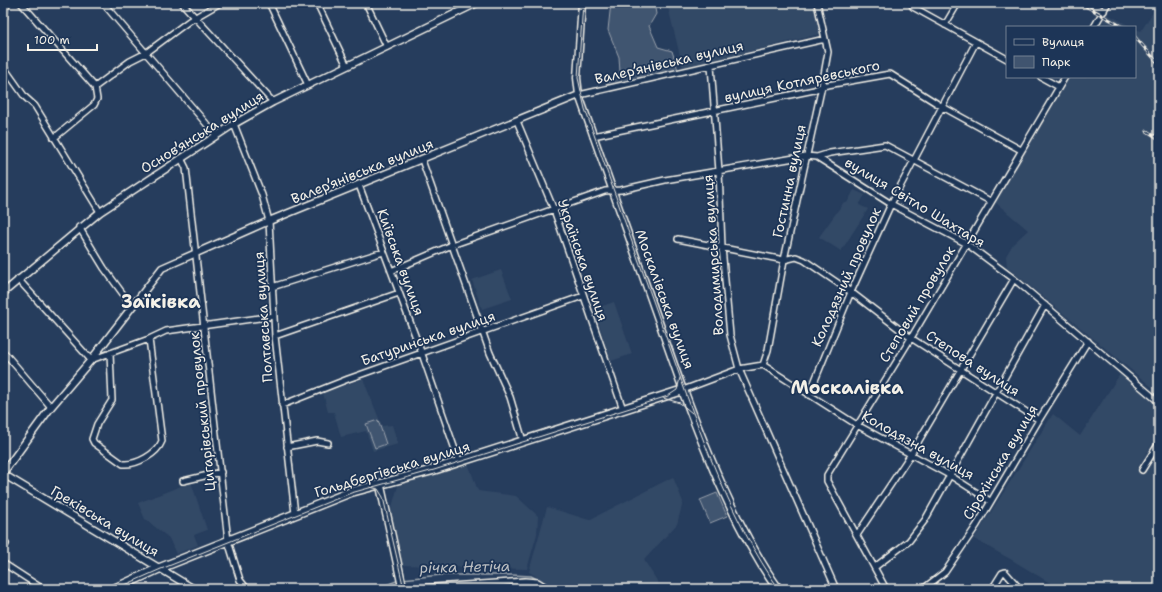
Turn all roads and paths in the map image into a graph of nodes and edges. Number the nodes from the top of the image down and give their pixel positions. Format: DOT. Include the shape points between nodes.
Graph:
graph roads {
  1 [pos="6,3"];
  2 [pos="21,3"];
  3 [pos="103,3"];
  4 [pos="182,3"];
  5 [pos="220,3"];
  6 [pos="269,3"];
  7 [pos="317,3"];
  8 [pos="366,3"];
  9 [pos="478,3"];
  10 [pos="581,3"];
  11 [pos="817,3"];
  12 [pos="911,3"];
  13 [pos="958,3"];
  14 [pos="1089,3"];
  15 [pos="1108,3"];
  16 [pos="464,6"];
  17 [pos="1104,10"];
  18 [pos="197,18"];
  19 [pos="3,22"];
  20 [pos="946,25"];
  21 [pos="1095,26"];
  22 [pos="825,39"];
  23 [pos="976,42"];
  24 [pos="387,47"];
  25 [pos="146,53"];
  26 [pos="1006,58"];
  27 [pos="3,66"];
  28 [pos="347,66"];
  29 [pos="711,66"];
  30 [pos="1043,78"];
  31 [pos="1064,78"];
  32 [pos="308,85"];
  33 [pos="822,86"];
  34 [pos="95,87"];
  35 [pos="1059,87"];
  36 [pos="579,95"];
  37 [pos="273,102"];
  38 [pos="941,106"];
  39 [pos="714,112"];
  40 [pos="517,121"];
  41 [pos="234,124"];
  42 [pos="216,135"];
  43 [pos="593,136"];
  44 [pos="54,138"];
  45 [pos="1021,150"];
  46 [pos="806,156"];
  47 [pos="817,157"];
  48 [pos="181,158"];
  49 [pos="422,160"];
  50 [pos="913,160"];
  51 [pos="719,171"];
  52 [pos="359,185"];
  53 [pos="612,190"];
  54 [pos="990,201"];
  55 [pos="891,204"];
  56 [pos="554,210"];
  57 [pos="100,212"];
  58 [pos="269,221"];
  59 [pos="80,228"];
  60 [pos="678,239"];
  61 [pos="967,244"];
  62 [pos="452,245"];
  63 [pos="722,247"];
  64 [pos="383,252"];
  65 [pos="196,253"];
  66 [pos="784,260"];
  67 [pos="391,270"];
  68 [pos="18,279"];
  69 [pos="1014,279"];
  70 [pos="272,287"];
  71 [pos="851,292"];
  72 [pos="3,293"];
  73 [pos="399,293"];
  74 [pos="584,296"];
  75 [pos="131,305"];
  76 [pos="1045,305"];
  77 [pos="274,316"];
  78 [pos="205,325"];
  79 [pos="484,331"];
  80 [pos="275,336"];
  81 [pos="911,338"];
  82 [pos="150,339"];
  83 [pos="1088,341"];
  84 [pos="3,352"];
  85 [pos="110,353"];
  86 [pos="422,354"];
  87 [pos="8,356"];
  88 [pos="3,360"];
  89 [pos="91,360"];
  90 [pos="763,365"];
  91 [pos="739,370"];
  92 [pos="961,370"];
  93 [pos="683,390"];
  94 [pos="996,393"];
  95 [pos="809,395"];
  96 [pos="1159,402"];
  97 [pos="282,405"];
  98 [pos="52,407"];
  99 [pos="622,409"];
  100 [pos="1039,420"];
  101 [pos="857,425"];
  102 [pos="523,441"];
  103 [pos="328,442"];
  104 [pos="1159,443"];
  105 [pos="287,447"];
  106 [pos="911,454"];
  107 [pos="459,461"];
  108 [pos="1142,470"];
  109 [pos="221,472"];
  110 [pos="3,473"];
  111 [pos="951,476"];
  112 [pos="183,481"];
  113 [pos="380,484"];
  114 [pos="990,501"];
  115 [pos="295,514"];
  116 [pos="857,535"];
  117 [pos="228,540"];
  118 [pos="3,563"];
  119 [pos="875,567"];
  120 [pos="160,568"];
  121 [pos="510,583"];
  122 [pos="43,589"];
  123 [pos="114,589"];
  124 [pos="194,589"];
  125 [pos="247,589"];
  126 [pos="403,589"];
  127 [pos="511,589"];
  128 [pos="549,589"];
  129 [pos="778,589"];
  130 [pos="836,589"];
  131 [pos="886,589"];
  132 [pos="923,589"];
  133 [pos="992,589"];
  134 [pos="1020,589"];
  1 -- 19 [label="street"];
  2 -- 34 [label="street"];
  3 -- 25 [label="street"];
  4 -- 18 [label="street"];
  5 -- 18 [label="street"];
  6 -- 32 [label="street"];
  7 -- 28 [label="street"];
  8 -- 24 [label="street"];
  9 -- 16 [label="street, Основ’янська вулиця"];
  10 -- 36 [label="street, Москалівська вулиця" via="577,76"];
  11 -- 22 [label="street, Гостинна вулиця"];
  12 -- 20 [label="street" via="913,7"];
  13 -- 20 [label="street"];
  14 -- 17 [label="street"];
  15 -- 17 [label="street"];
  16 -- 24 [label="street, Основ’янська вулиця"];
  17 -- 21 [label="street"];
  18 -- 25 [label="street" via="189,21"];
  18 -- 37 [label="street"];
  20 -- 23 [label="street"];
  22 -- 29 [label="street, Валер’янівська вулиця"];
  22 -- 33 [label="street, Гостинна вулиця" via="828,52"];
  23 -- 26 [label="street"];
  23 -- 38 [label="street, Колодязний провулок"];
  24 -- 28 [label="street, Основ’янська вулиця"];
  25 -- 34 [label="street" via="130,61"];
  25 -- 42 [label="street"];
  27 -- 44 [label="street" via="25,97 35,106"];
  28 -- 32 [label="street, Основ’янська вулиця"];
  29 -- 36 [label="street, Валер’янівська вулиця"];
  29 -- 39 [label="street, Володимирська вулиця"];
  30 -- 35 [label="street"];
  31 -- 35 [label="street, Степовий провулок"];
  32 -- 37 [label="street, Основ’янська вулиця"];
  33 -- 38 [label="street, вулиця Котляревського" via="890,74"];
  33 -- 39 [label="street, вулиця Котляревського" via="814,90"];
  33 -- 46 [label="street, Гостинна вулиця"];
  34 -- 44 [label="street" via="97,99 94,105"];
  35 -- 45 [label="street, Степовий провулок"];
  36 -- 40 [label="street, Валер’янівська вулиця"];
  36 -- 43 [label="street, Москалівська вулиця"];
  37 -- 41 [label="street, Основ’янська вулиця"];
  38 -- 45 [label="street, вулиця Котляревського"];
  38 -- 50 [label="street, Колодязний провулок"];
  39 -- 43 [label="street, вулиця Котляревського"];
  39 -- 51 [label="street, Володимирська вулиця"];
  40 -- 49 [label="street, Валер’янівська вулиця"];
  40 -- 56 [label="street, Українська вулиця"];
  41 -- 42 [label="street, Основ’янська вулиця"];
  41 -- 58 [label="street, Полтавська вулиця" via="262,195"];
  42 -- 48 [label="street, Основ’янська вулиця"];
  43 -- 53 [label="street, Москалівська вулиця"];
  44 -- 57 [label="street"];
  45 -- 54 [label="street, Степовий провулок"];
  46 -- 47 [label="street, вулиця Світло Шахтаря"];
  46 -- 51 [label="street, вулиця Світло Шахтаря"];
  46 -- 66 [label="street, Гостинна вулиця"];
  47 -- 50 [label="street" via="885,145"];
  47 -- 55 [label="street, вулиця Світло Шахтаря"];
  48 -- 57 [label="street, Основ’янська вулиця"];
  48 -- 65 [label="street, Цигарівський провулок" via="186,168"];
  49 -- 52 [label="street, Валер’янівська вулиця"];
  49 -- 62 [label="street"];
  50 -- 54 [label="street"];
  50 -- 55 [label="street, Колодязний провулок"];
  51 -- 53 [label="street, вулиця Світло Шахтаря" via="665,180 631,189"];
  51 -- 63 [label="street, Володимирська вулиця"];
  52 -- 58 [label="street, Валер’янівська вулиця"];
  52 -- 64 [label="street, Київська вулиця"];
  53 -- 56 [label="street, вулиця Світло Шахтаря"];
  53 -- 93 [label="street, Москалівська вулиця"];
  54 -- 61 [label="street, Степовий провулок"];
  55 -- 61 [label="street, вулиця Світло Шахтаря"];
  55 -- 71 [label="street, Колодязний провулок"];
  56 -- 62 [label="street, вулиця Світло Шахтаря"];
  56 -- 74 [label="street, Українська вулиця"];
  57 -- 59 [label="street, Основ’янська вулиця"];
  58 -- 65 [label="street, Валер’янівська вулиця"];
  58 -- 70 [label="street, Полтавська вулиця"];
  59 -- 68 [label="street, Основ’янська вулиця"];
  59 -- 75 [label="street" via="104,268"];
  60 -- 63 [label="street, Степова вулиця"];
  61 -- 69 [label="street, вулиця Світло Шахтаря"];
  61 -- 81 [label="street, Степовий провулок"];
  62 -- 67 [label="street, вулиця Світло Шахтаря"];
  62 -- 79 [label="street"];
  63 -- 66 [label="street, Степова вулиця"];
  63 -- 91 [label="street, Володимирська вулиця" via="730,335"];
  64 -- 67 [label="street, Київська вулиця"];
  64 -- 70 [label="street"];
  65 -- 75 [label="street, Валер’янівська вулиця" via="162,268"];
  65 -- 78 [label="street, Цигарівський провулок"];
  66 -- 71 [label="street, Степова вулиця" via="796,257 804,260"];
  66 -- 90 [label="street, Гостинна вулиця"];
  67 -- 73 [label="street, Київська вулиця"];
  68 -- 72 [label="street, Основ’янська вулиця"];
  68 -- 89 [label="street"];
  69 -- 76 [label="street, вулиця Світло Шахтаря"];
  69 -- 92 [label="street"];
  70 -- 77 [label="street, Полтавська вулиця"];
  71 -- 81 [label="street, Степова вулиця"];
  71 -- 95 [label="street, Колодязний провулок"];
  73 -- 80 [label="street"];
  73 -- 86 [label="street, Київська вулиця"];
  74 -- 79 [label="street, Батуринська вулиця"];
  74 -- 99 [label="street, Українська вулиця"];
  75 -- 89 [label="street, Валер’янівська вулиця"];
  76 -- 83 [label="street, вулиця Світло Шахтаря"];
  76 -- 94 [label="street"];
  77 -- 78 [label="street"];
  77 -- 80 [label="street, Полтавська вулиця"];
  78 -- 82 [label="street" via="166,331"];
  78 -- 109 [label="street, Цигарівський провулок"];
  79 -- 86 [label="street, Батуринська вулиця"];
  79 -- 102 [label="street" via="490,352 510,397"];
  80 -- 97 [label="street, Полтавська вулиця"];
  81 -- 92 [label="street, Степова вулиця"];
  81 -- 101 [label="street, Степовий провулок"];
  82 -- 85 [label="street"];
  82 -- 85 [label="street" via="162,441 155,452 128,464 123,464 92,439 97,424 112,400"];
  83 -- 96 [label="street, вулиця Світло Шахтаря"];
  83 -- 100 [label="street, Сірохінська вулиця"];
  84 -- 87 [label="street"];
  85 -- 89 [label="street"];
  86 -- 97 [label="street, Батуринська вулиця"];
  86 -- 107 [label="street, Київська вулиця"];
  87 -- 88 [label="street"];
  87 -- 98 [label="street"];
  89 -- 98 [label="street, Валер’янівська вулиця"];
  90 -- 91 [label="street"];
  90 -- 95 [label="street, Колодязна вулиця"];
  91 -- 93 [label="street"];
  91 -- 130 [label="street, Володимирська вулиця"];
  92 -- 94 [label="street, Степова вулиця"];
  92 -- 106 [label="street"];
  93 -- 99 [label="main road, Гольдбергівська вулиця"];
  93 -- 129 [label="main road, Москалівська вулиця" via="704,445 746,534 764,570"];
  94 -- 100 [label="street, Степова вулиця"];
  94 -- 111 [label="street"];
  95 -- 101 [label="street, Колодязна вулиця"];
  97 -- 105 [label="street, Полтавська вулиця"];
  98 -- 110 [label="street, Валер’янівська вулиця"];
  99 -- 102 [label="main road, Гольдбергівська вулиця"];
  100 -- 114 [label="street, Сірохінська вулиця"];
  101 -- 106 [label="street, Колодязна вулиця"];
  101 -- 116 [label="street, Степовий провулок" via="827,481"];
  102 -- 107 [label="main road, Гольдбергівська вулиця"];
  103 -- 105 [label="street" via="317,441"];
  104 -- 108 [label="street"];
  105 -- 115 [label="street, Полтавська вулиця"];
  106 -- 111 [label="street, Колодязна вулиця"];
  106 -- 116 [label="street"];
  107 -- 113 [label="main road, Гольдбергівська вулиця"];
  109 -- 112 [label="street"];
  109 -- 117 [label="street, Цигарівський провулок"];
  110 -- 120 [label="street, Греківська вулиця"];
  111 -- 114 [label="street, Колодязна вулиця"];
  111 -- 119 [label="street" via="925,520 909,541"];
  113 -- 115 [label="main road, Гольдбергівська вулиця" via="351,492"];
  113 -- 126 [label="main road"];
  114 -- 132 [label="street, Сірохінська вулиця" via="945,572"];
  115 -- 117 [label="main road, Гольдбергівська вулиця"];
  116 -- 119 [label="street"];
  117 -- 120 [label="main road, Гольдбергівська вулиця"];
  117 -- 125 [label="street, Цигарівський провулок" via="240,580"];
  118 -- 122 [label="street"];
  119 -- 131 [label="street"];
  120 -- 123 [label="main road, Гольдбергівська вулиця"];
  120 -- 124 [label="street, Греківська вулиця"];
  121 -- 126 [label="street"];
  121 -- 127 [label="street"];
  121 -- 128 [label="street" via="532,581"];
  133 -- 134 [label="street" via="1005,572"];
}
